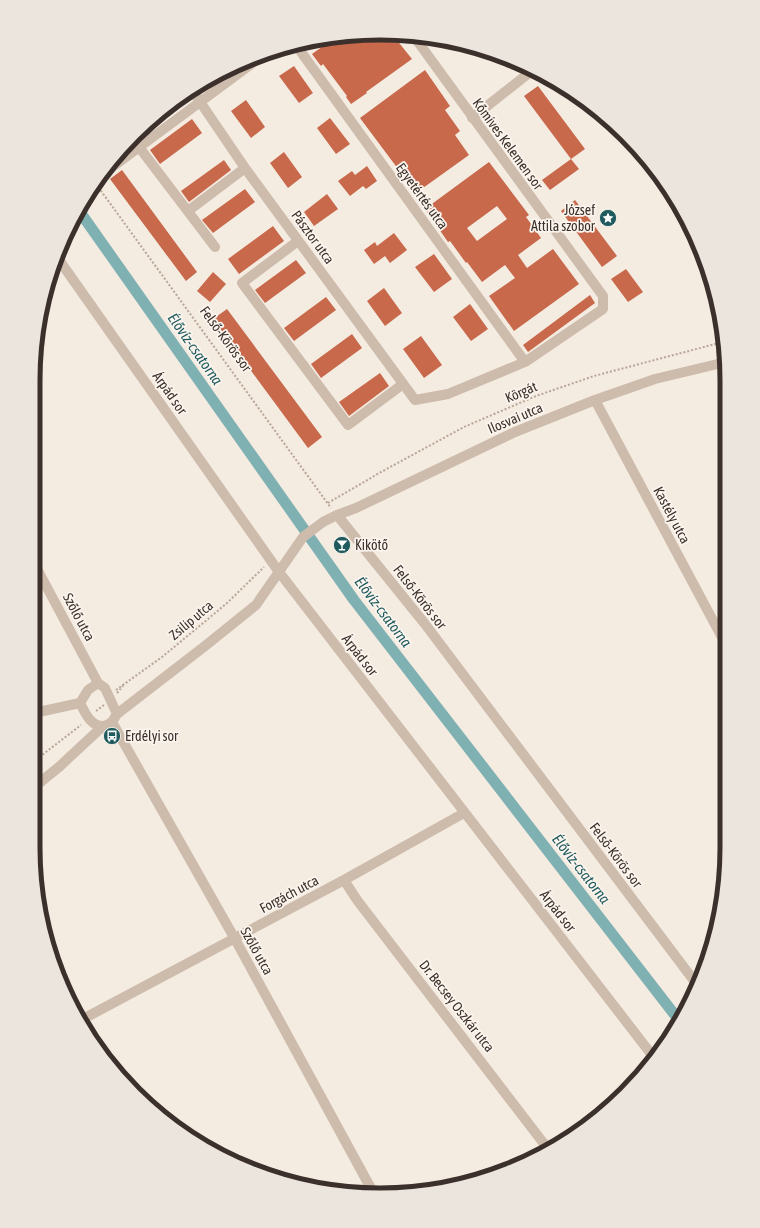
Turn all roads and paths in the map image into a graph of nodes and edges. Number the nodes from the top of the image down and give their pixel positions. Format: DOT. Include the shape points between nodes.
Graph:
graph roads {
  1 [pos="418,42"];
  2 [pos="300,50"];
  3 [pos="246,68"];
  4 [pos="528,74"];
  5 [pos="196,94"];
  6 [pos="201,101"];
  7 [pos="472,118"];
  8 [pos="139,147"];
  9 [pos="119,162"];
  10 [pos="245,168"];
  11 [pos="99,188"];
  12 [pos="188,211"];
  13 [pos="298,241"];
  14 [pos="215,247"];
  15 [pos="61,263"];
  16 [pos="718,343"];
  17 [pos="525,362"];
  18 [pos="719,364"];
  19 [pos="404,384"];
  20 [pos="595,400"];
  21 [pos="328,503"];
  22 [pos="337,515"];
  23 [pos="262,569"];
  24 [pos="279,572"];
  25 [pos="40,574"];
  26 [pos="720,634"];
  27 [pos="127,682"];
  28 [pos="98,683"];
  29 [pos="110,700"];
  30 [pos="80,703"];
  31 [pos="40,712"];
  32 [pos="88,718"];
  33 [pos="111,721"];
  34 [pos="40,757"];
  35 [pos="40,782"];
  36 [pos="464,813"];
  37 [pos="344,880"];
  38 [pos="235,939"];
  39 [pos="693,980"];
  40 [pos="86,1018"];
  41 [pos="651,1054"];
  42 [pos="545,1145"];
  43 [pos="370,1188"];
  1 -- 7 [label="street, Kőmíves Kelemen sor"];
  2 -- 17 [label="street, Egyetértés utca"];
  3 -- 6 [label="street"];
  4 -- 7 [label="street"];
  5 -- 6 [label="street, Pásztor utca"];
  6 -- 8 [label="street"];
  6 -- 10 [label="street, Pásztor utca"];
  7 -- 17 [label="street, Kőmíves Kelemen sor" via="602,296 603,309"];
  8 -- 9 [label="street"];
  8 -- 12 [label="street"];
  10 -- 12 [label="street"];
  10 -- 13 [label="street, Pásztor utca"];
  11 -- 21 [label="path, Felső-Körös sor"];
  12 -- 14 [label="street"];
  13 -- 19 [label="street, Pásztor utca"];
  13 -- 19 [label="street" via="242,283 348,425"];
  15 -- 24 [label="street, Árpád sor"];
  16 -- 21 [label="path, Körgát" via="594,376 536,396 464,427"];
  17 -- 19 [label="street, Pásztor utca" via="448,394 415,400"];
  18 -- 20 [label="street, Ilosvai utca" via="655,379"];
  20 -- 22 [label="street, Ilosvai utca" via="515,432"];
  20 -- 26 [label="street, Kastély utca"];
  21 -- 22 [label="path, Felső-Körös sor"];
  22 -- 24 [label="street, Ilosvai utca" via="303,536"];
  22 -- 39 [label="street, Felső-Körös sor" via="425,624"];
  23 -- 27 [label="path, Zsilip utca" via="208,620"];
  24 -- 33 [label="street" via="256,605"];
  24 -- 36 [label="street, Árpád sor"];
  25 -- 28 [label="street, Szőlő utca"];
  28 -- 29 [label="street, Szőlő utca" via="105,688"];
  28 -- 30 [label="street" via="88,690"];
  29 -- 32 [label="path"];
  29 -- 33 [label="street, Szőlő utca"];
  30 -- 31 [label="street"];
  30 -- 32 [label="street"];
  32 -- 33 [label="street" via="95,723"];
  32 -- 34 [label="path"];
  33 -- 35 [label="street"];
  33 -- 38 [label="street, Szőlő utca"];
  36 -- 37 [label="street, Forgách utca"];
  36 -- 41 [label="street, Árpád sor"];
  37 -- 38 [label="street, Forgách utca"];
  37 -- 42 [label="street, Dr. Becsey Oszkár utca"];
  38 -- 40 [label="street, Forgách utca"];
  38 -- 43 [label="street, Szőlő utca"];
}
